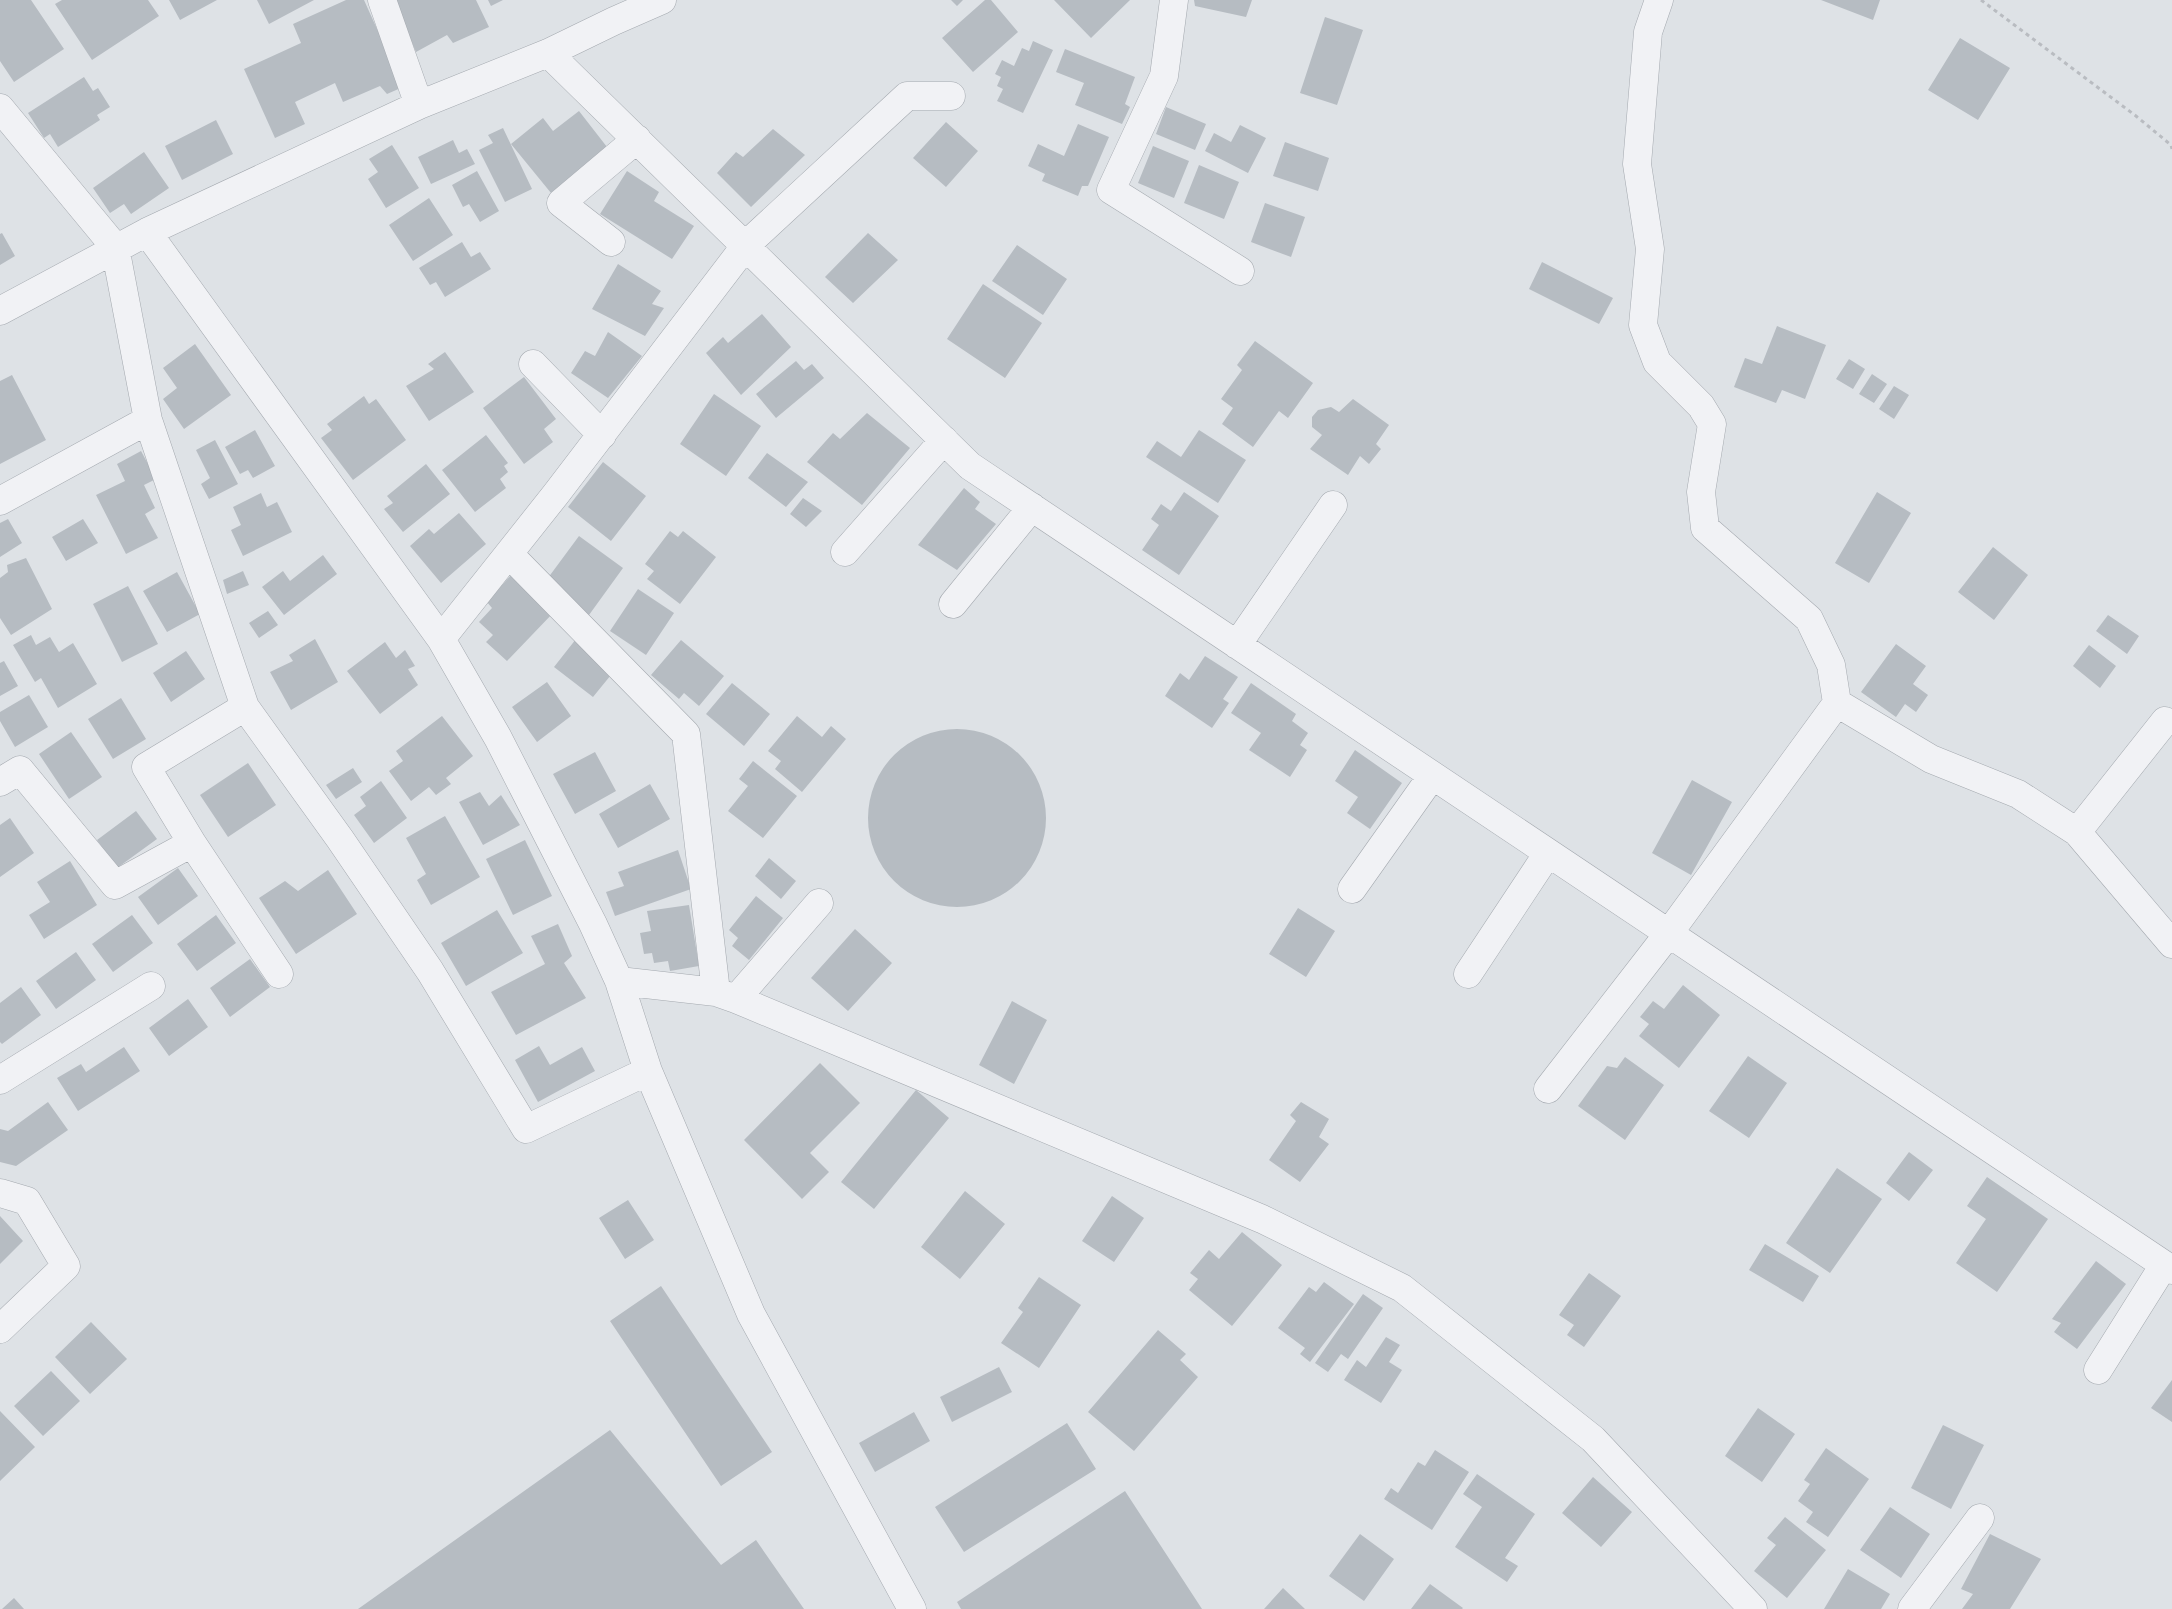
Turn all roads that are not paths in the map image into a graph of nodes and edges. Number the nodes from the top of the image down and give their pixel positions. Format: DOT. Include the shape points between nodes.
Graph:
graph roads {
  1 [pos="382,0"];
  2 [pos="662,0"];
  3 [pos="1174,0"];
  4 [pos="1659,0"];
  5 [pos="609,10"];
  6 [pos="548,54"];
  7 [pos="951,96"];
  8 [pos="419,105"];
  9 [pos="0,108"];
  10 [pos="637,139"];
  11 [pos="147,232"];
  12 [pos="611,242"];
  13 [pos="746,245"];
  14 [pos="116,247"];
  15 [pos="1240,271"];
  16 [pos="0,311"];
  17 [pos="533,364"];
  18 [pos="148,420"];
  19 [pos="602,435"];
  20 [pos="944,440"];
  21 [pos="0,501"];
  22 [pos="1334,505"];
  23 [pos="1032,507"];
  24 [pos="845,552"];
  25 [pos="509,554"];
  26 [pos="953,604"];
  27 [pos="441,639"];
  28 [pos="1237,645"];
  29 [pos="1837,703"];
  30 [pos="244,708"];
  31 [pos="2165,721"];
  32 [pos="1432,776"];
  33 [pos="0,782"];
  34 [pos="2077,832"];
  35 [pos="192,843"];
  36 [pos="1548,853"];
  37 [pos="1352,889"];
  38 [pos="819,903"];
  39 [pos="1669,933"];
  40 [pos="2172,944"];
  41 [pos="279,974"];
  42 [pos="1468,974"];
  43 [pos="619,981"];
  44 [pos="151,986"];
  45 [pos="726,996"];
  46 [pos="648,1071"];
  47 [pos="0,1080"];
  48 [pos="1548,1089"];
  49 [pos="0,1193"];
  50 [pos="2168,1268"];
  51 [pos="0,1329"];
  52 [pos="2098,1370"];
  53 [pos="1980,1518"];
  54 [pos="912,1609"];
  55 [pos="1753,1609"];
  56 [pos="1912,1609"];
  1 -- 8 [label="street"];
  2 -- 5 [label="street"];
  3 -- 15 [label="street" via="1164,76 1111,190"];
  4 -- 29 [label="street" via="1648,32 1637,164 1650,249 1644,325 1657,362 1701,406 1712,424 1701,492 1705,528 1809,619 1831,665"];
  5 -- 6 [label="street"];
  6 -- 8 [label="street"];
  6 -- 10 [label="street"];
  7 -- 13 [label="street" via="907,96"];
  8 -- 11 [label="street"];
  9 -- 14 [label="street"];
  10 -- 12 [label="street" via="561,204"];
  10 -- 13 [label="street"];
  11 -- 14 [label="street"];
  11 -- 27 [label="street"];
  13 -- 19 [label="street"];
  13 -- 20 [label="street"];
  14 -- 16 [label="street"];
  14 -- 18 [label="street"];
  17 -- 19 [label="street"];
  18 -- 21 [label="street"];
  18 -- 30 [label="street"];
  19 -- 25 [label="street"];
  20 -- 23 [label="street" via="970,466"];
  20 -- 24 [label="street"];
  22 -- 28 [label="street"];
  23 -- 26 [label="street"];
  23 -- 28 [label="street"];
  25 -- 27 [label="street"];
  25 -- 45 [label="street" via="686,734"];
  27 -- 43 [label="street" via="498,738"];
  28 -- 32 [label="street"];
  29 -- 34 [label="street" via="1931,759 2018,794"];
  29 -- 39 [label="street"];
  30 -- 35 [label="street" via="146,767"];
  30 -- 46 [label="street" via="340,839 430,971 526,1129"];
  31 -- 34 [label="street"];
  32 -- 36 [label="street"];
  32 -- 37 [label="street"];
  33 -- 35 [label="street" via="20,770 115,885"];
  34 -- 40 [label="street"];
  35 -- 41 [label="street"];
  36 -- 39 [label="street"];
  36 -- 42 [label="street"];
  38 -- 45 [label="street"];
  39 -- 48 [label="street"];
  39 -- 50 [label="street"];
  43 -- 45 [label="street"];
  43 -- 46 [label="street"];
  44 -- 47 [label="street"];
  45 -- 55 [label="street" via="1262,1219 1402,1288 1593,1439"];
  46 -- 54 [label="street" via="751,1314"];
  49 -- 51 [label="street" via="27,1201 66,1266"];
  50 -- 52 [label="street"];
  53 -- 56 [label="street"];
}
